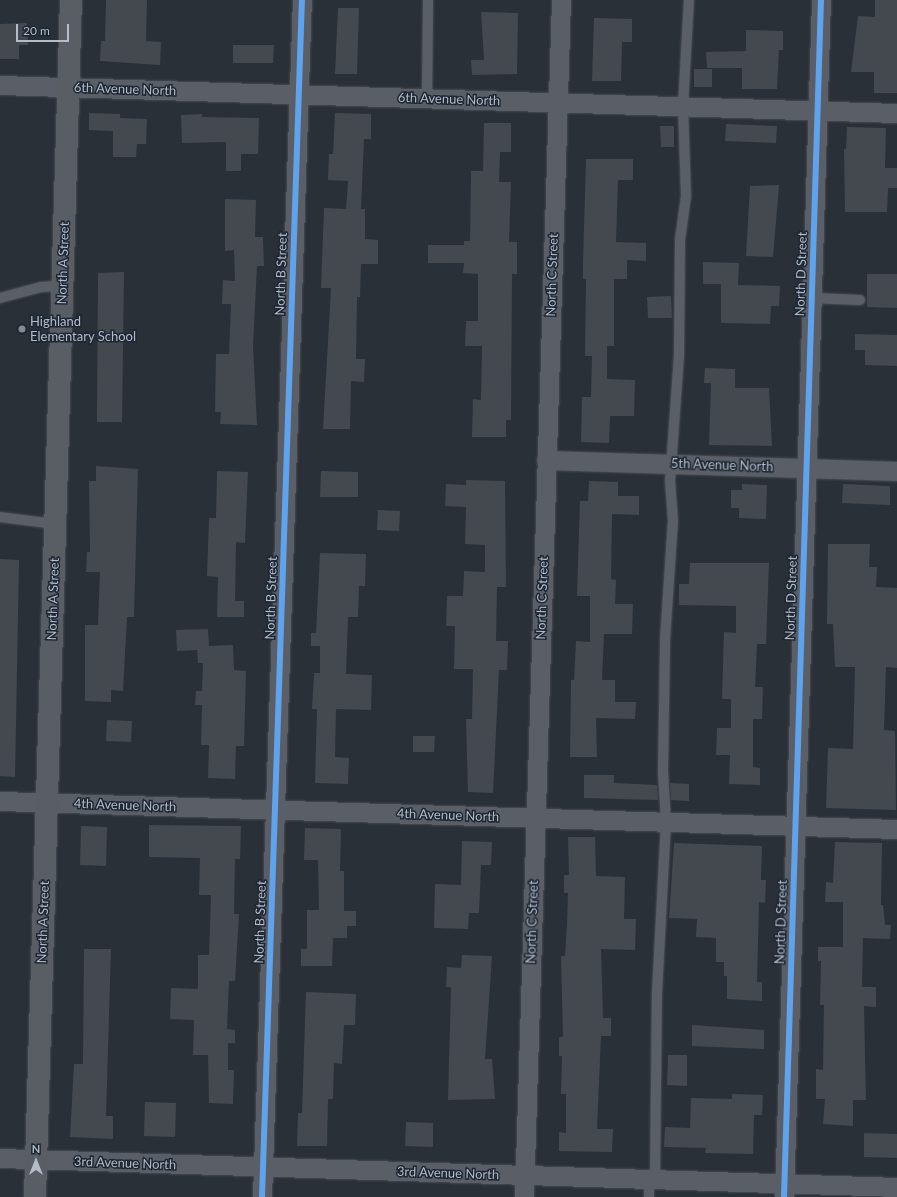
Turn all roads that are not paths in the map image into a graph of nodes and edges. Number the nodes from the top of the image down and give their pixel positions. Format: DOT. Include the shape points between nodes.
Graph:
graph roads {
  1 [pos="71,0"];
  2 [pos="302,0"];
  3 [pos="428,0"];
  4 [pos="561,0"];
  5 [pos="689,0"];
  6 [pos="821,0"];
  7 [pos="0,85"];
  8 [pos="69,87"];
  9 [pos="298,94"];
  10 [pos="428,98"];
  11 [pos="558,102"];
  12 [pos="683,106"];
  13 [pos="818,110"];
  14 [pos="897,113"];
  15 [pos="63,286"];
  16 [pos="0,298"];
  17 [pos="812,298"];
  18 [pos="860,300"];
  19 [pos="546,460"];
  20 [pos="672,464"];
  21 [pos="806,468"];
  22 [pos="897,471"];
  23 [pos="0,517"];
  24 [pos="55,524"];
  25 [pos="0,801"];
  26 [pos="47,802"];
  27 [pos="275,810"];
  28 [pos="535,817"];
  29 [pos="666,822"];
  30 [pos="795,826"];
  31 [pos="897,829"];
  32 [pos="0,1158"];
  33 [pos="36,1160"];
  34 [pos="263,1167"];
  35 [pos="524,1175"];
  36 [pos="651,1185"];
  37 [pos="897,1187"];
  38 [pos="784,1190"];
  39 [pos="35,1197"];
  40 [pos="262,1197"];
  41 [pos="524,1197"];
  1 -- 8 [label="street, North A Street"];
  2 -- 9 [label="street, North B Street"];
  3 -- 10 [label="lane"];
  4 -- 11 [label="street, North C Street"];
  5 -- 12 [label="lane"];
  6 -- 13 [label="street, North D Street"];
  7 -- 8 [label="street, 6th Avenue North"];
  8 -- 9 [label="street, 6th Avenue North"];
  8 -- 15 [label="street, North A Street"];
  9 -- 10 [label="street, 6th Avenue North"];
  9 -- 27 [label="street, North B Street"];
  10 -- 11 [label="street, 6th Avenue North"];
  11 -- 12 [label="street, 6th Avenue North"];
  11 -- 19 [label="street, North C Street"];
  12 -- 13 [label="street, 6th Avenue North"];
  12 -- 20 [label="lane" via="686,196 680,240 679,356"];
  13 -- 14 [label="street, 6th Avenue North"];
  13 -- 17 [label="street, North D Street"];
  15 -- 16 [label="lane" via="41,287"];
  15 -- 24 [label="street, North A Street"];
  17 -- 18 [label="lane"];
  17 -- 21 [label="street, North D Street"];
  19 -- 20 [label="street, 5th Avenue North"];
  19 -- 28 [label="street, North C Street"];
  20 -- 21 [label="street, 5th Avenue North"];
  20 -- 29 [label="lane" via="672,543 665,640 663,772"];
  21 -- 22 [label="street, 5th Avenue North"];
  21 -- 30 [label="street, North D Street"];
  23 -- 24 [label="lane"];
  24 -- 26 [label="street, North A Street"];
  25 -- 26 [label="street, 4th Avenue North"];
  26 -- 27 [label="street, 4th Avenue North"];
  26 -- 33 [label="street, North A Street"];
  27 -- 28 [label="street, 4th Avenue North"];
  27 -- 34 [label="street, North B Street"];
  28 -- 29 [label="street, 4th Avenue North"];
  28 -- 35 [label="street, North C Street"];
  29 -- 30 [label="street, 4th Avenue North"];
  29 -- 36 [label="lane"];
  30 -- 31 [label="street, 4th Avenue North"];
  30 -- 38 [label="street, North D Street"];
  32 -- 33 [label="street, 3rd Avenue North"];
  33 -- 34 [label="street, 3rd Avenue North"];
  33 -- 39 [label="street, North A Street"];
  34 -- 35 [label="street, 3rd Avenue North"];
  34 -- 40 [label="street, North B Street"];
  35 -- 36 [label="street, 3rd Avenue North"];
  35 -- 41 [label="street, North C Street"];
  36 -- 38 [label="street, 3rd Avenue North"];
  37 -- 38 [label="street, 3rd Avenue North"];
}
